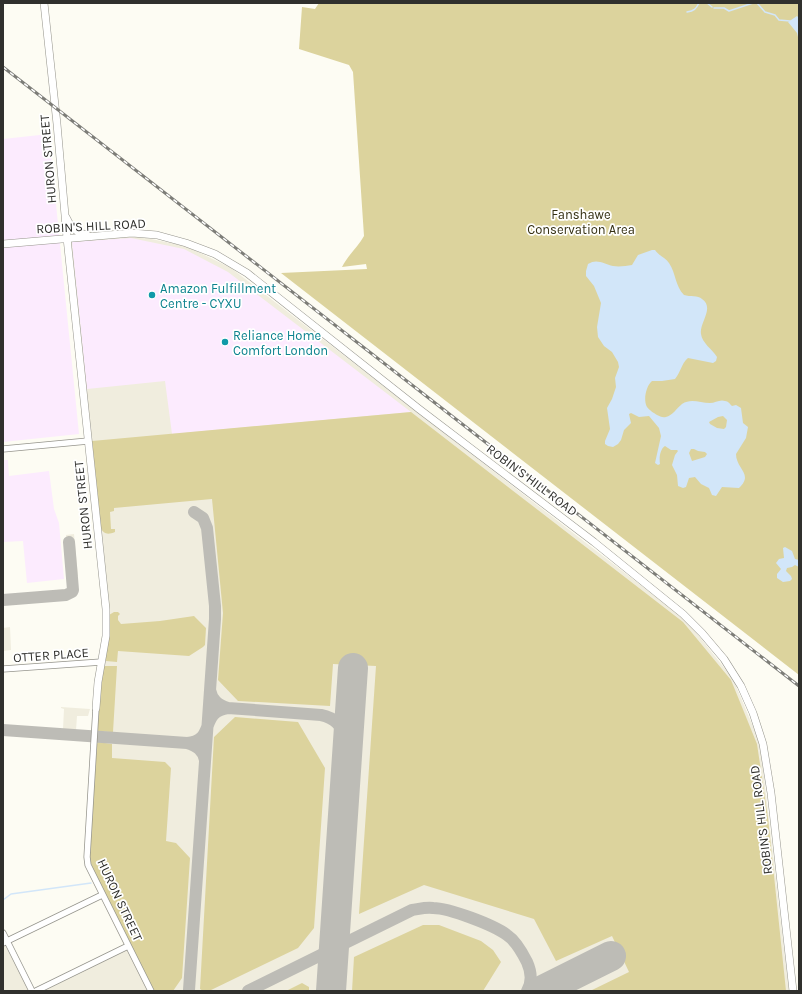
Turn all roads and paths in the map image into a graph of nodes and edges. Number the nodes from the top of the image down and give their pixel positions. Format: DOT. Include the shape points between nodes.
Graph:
graph roads {
  1 [pos="44,3"];
  2 [pos="65,214"];
  3 [pos="91,236"];
  4 [pos="67,238"];
  5 [pos="3,244"];
  6 [pos="88,441"];
  7 [pos="3,449"];
  8 [pos="101,662"];
  9 [pos="3,669"];
  10 [pos="96,708"];
  11 [pos="102,895"];
  12 [pos="3,933"];
  13 [pos="5,942"];
  14 [pos="128,946"];
  15 [pos="32,991"];
  16 [pos="36,991"];
  17 [pos="151,991"];
  18 [pos="793,991"];
  1 -- 2 [label="main road, HURON STREET"];
  2 -- 3 [label="main road" via="74,230"];
  2 -- 4 [label="main road, HURON STREET"];
  3 -- 4 [label="main road, ROBIN'S HILL ROAD"];
  3 -- 18 [label="main road, ROBIN'S HILL ROAD" via="132,233 157,235 215,254 248,273 594,542 683,614 702,633 724,659 741,686 764,744"];
  4 -- 5 [label="main road, ROBIN'S HILL ROAD"];
  4 -- 6 [label="main road, HURON STREET"];
  6 -- 7 [label="street"];
  6 -- 8 [label="main road, HURON STREET" via="106,609 106,636"];
  8 -- 9 [label="street, OTTER PLACE"];
  8 -- 10 [label="main road, HURON STREET"];
  10 -- 11 [label="street, HURON STREET" via="87,857 88,865"];
  11 -- 13 [label="street"];
  11 -- 14 [label="street, HURON STREET"];
  12 -- 13 [label="street"];
  13 -- 15 [label="street"];
  14 -- 16 [label="street"];
  14 -- 17 [label="street, HURON STREET"];
}
